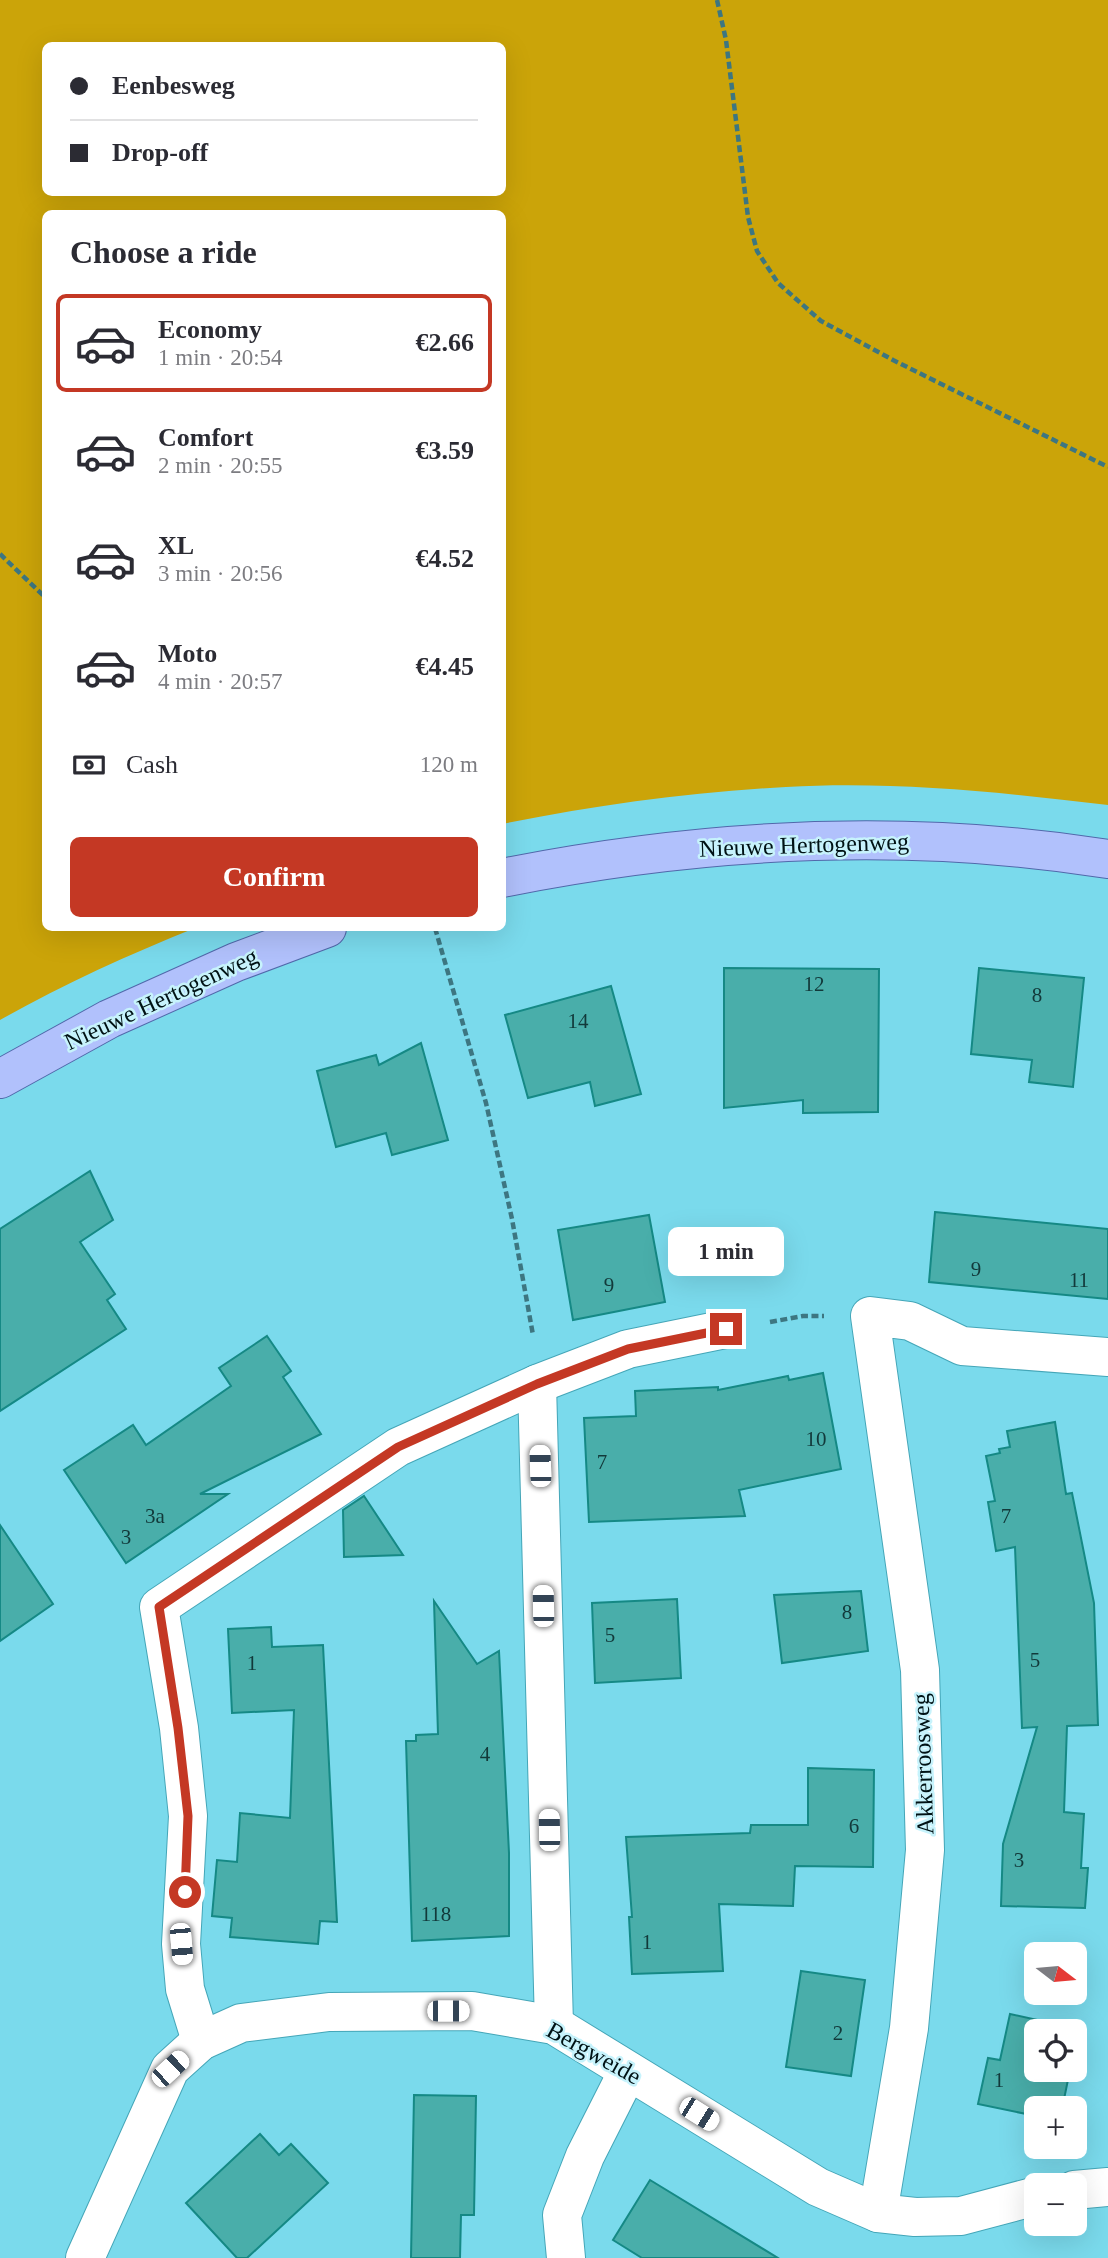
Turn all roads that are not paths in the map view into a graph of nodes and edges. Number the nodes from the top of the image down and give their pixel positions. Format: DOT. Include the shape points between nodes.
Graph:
graph roads {
  1 [pos="1108,859"];
  2 [pos="506,877"];
  3 [pos="319,931"];
  4 [pos="0,1079"];
  5 [pos="726,1329"];
  6 [pos="1108,1357"];
  7 [pos="537,1384"];
  8 [pos="554,2025"];
  9 [pos="201,2041"];
  10 [pos="628,2071"];
  11 [pos="1108,2187"];
  12 [pos="1087,2189"];
  13 [pos="1024,2199"];
  14 [pos="878,2213"];
  15 [pos="85,2258"];
  16 [pos="566,2258"];
  1 -- 2 [label="main road, Nieuwe Hertogenweg" via="957,842 825,841 686,848"];
  3 -- 4 [label="main road, Nieuwe Hertogenweg" via="236,962 110,1019"];
  5 -- 7 [label="street" via="628,1349"];
  6 -- 14 [label="street, Akkerroosweg" via="962,1346 910,1321 870,1316 920,1670 925,1850 909,2028"];
  7 -- 8 [label="street"];
  7 -- 9 [label="street" via="398,1447 159,1607 188,1816 181,1944 185,1989"];
  8 -- 9 [label="street, Bergweide" via="472,2011 329,2012 241,2023"];
  8 -- 10 [label="street, Bergweide"];
  9 -- 15 [label="street, Bergweide" via="170,2069"];
  10 -- 14 [label="street, Bergweide" via="818,2187"];
  10 -- 16 [label="street" via="585,2156 562,2215"];
  11 -- 12 [label="street"];
  13 -- 14 [label="street, Bergweide" via="961,2216"];
}
